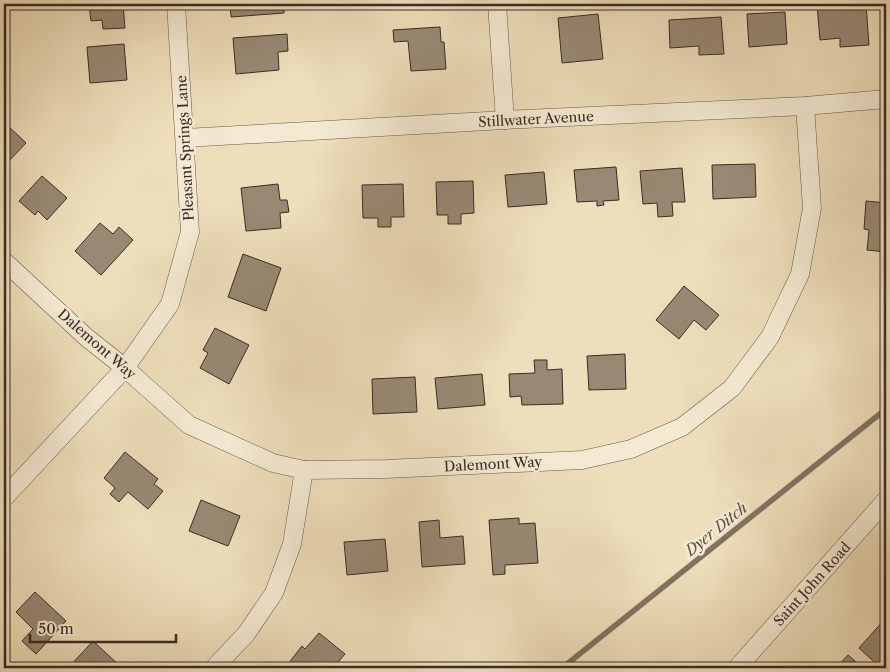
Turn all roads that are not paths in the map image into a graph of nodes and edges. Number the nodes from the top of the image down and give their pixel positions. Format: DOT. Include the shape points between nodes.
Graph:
graph roads {
  1 [pos="176,4"];
  2 [pos="497,4"];
  3 [pos="886,100"];
  4 [pos="805,106"];
  5 [pos="505,120"];
  6 [pos="185,138"];
  7 [pos="4,261"];
  8 [pos="125,368"];
  9 [pos="304,470"];
  10 [pos="4,498"];
  11 [pos="886,500"];
  12 [pos="214,668"];
  13 [pos="737,668"];
  1 -- 6 [label="street, Pleasant Springs Lane"];
  2 -- 5 [label="street"];
  3 -- 4 [label="street, Stillwater Avenue"];
  4 -- 5 [label="street, Stillwater Avenue"];
  4 -- 9 [label="street, Dalemont Way" via="812,208 800,274 770,337 732,388 682,426 631,449 582,460"];
  5 -- 6 [label="street, Stillwater Avenue"];
  6 -- 8 [label="street, Pleasant Springs Lane" via="190,232 170,304"];
  7 -- 8 [label="street, Dalemont Way" via="86,337"];
  8 -- 9 [label="street, Dalemont Way" via="189,425 273,464"];
  8 -- 10 [label="street, Pleasant Springs Lane"];
  9 -- 12 [label="street" via="292,544 274,593 246,634"];
  11 -- 13 [label="street, Saint John Road"];
}
